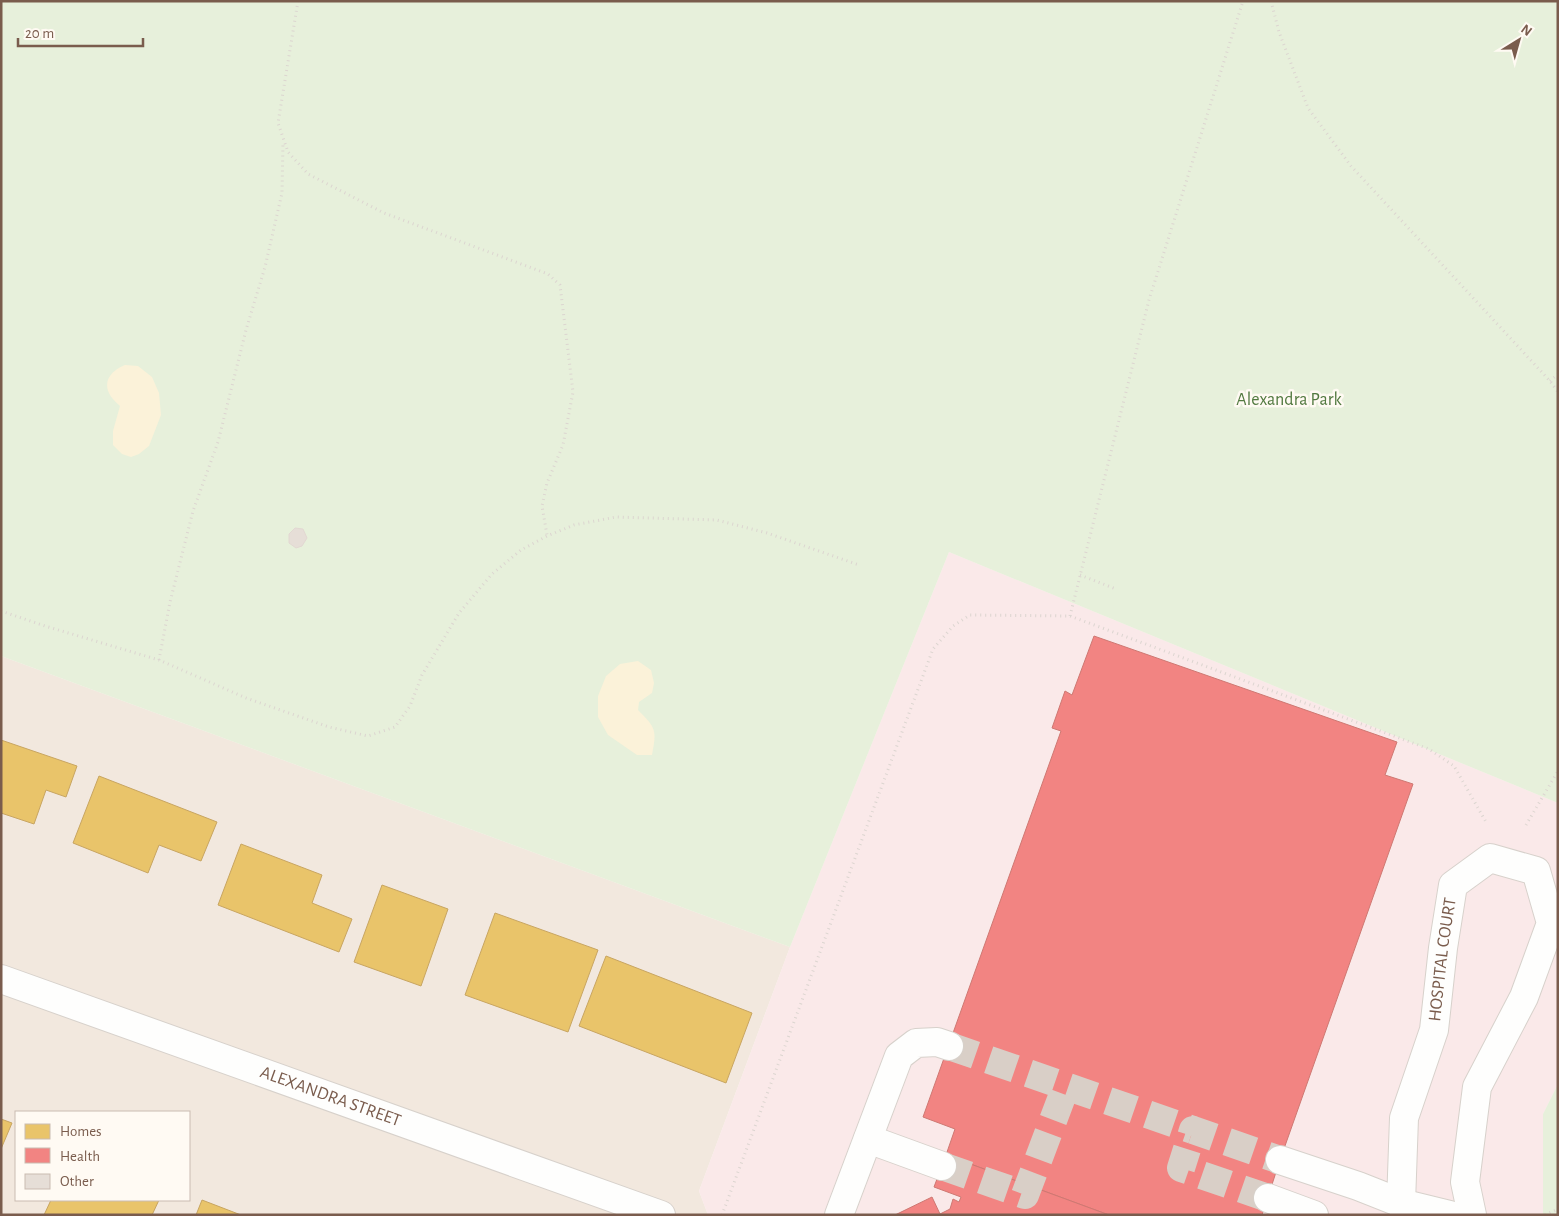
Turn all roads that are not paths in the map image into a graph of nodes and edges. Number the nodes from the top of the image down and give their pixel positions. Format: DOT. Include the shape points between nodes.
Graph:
graph roads {
  1 [pos="1,979"];
  2 [pos="949,1046"];
  3 [pos="868,1139"];
  4 [pos="1280,1160"];
  5 [pos="942,1166"];
  6 [pos="1268,1198"];
  7 [pos="1403,1209"];
  8 [pos="661,1215"];
  9 [pos="840,1215"];
  10 [pos="1314,1215"];
  11 [pos="1450,1215"];
  12 [pos="1472,1215"];
  1 -- 8 [label="street, ALEXANDRA STREET"];
  2 -- 3 [label="street" via="937,1042 916,1043 899,1056"];
  3 -- 5 [label="street"];
  3 -- 9 [label="street"];
  4 -- 7 [label="street"];
  6 -- 10 [label="street"];
  7 -- 11 [label="street"];
  7 -- 12 [label="street, HOSPITAL COURT" via="1404,1118 1434,1030 1453,885 1490,858 1536,871 1551,923 1524,998 1476,1087 1465,1182"];
}
